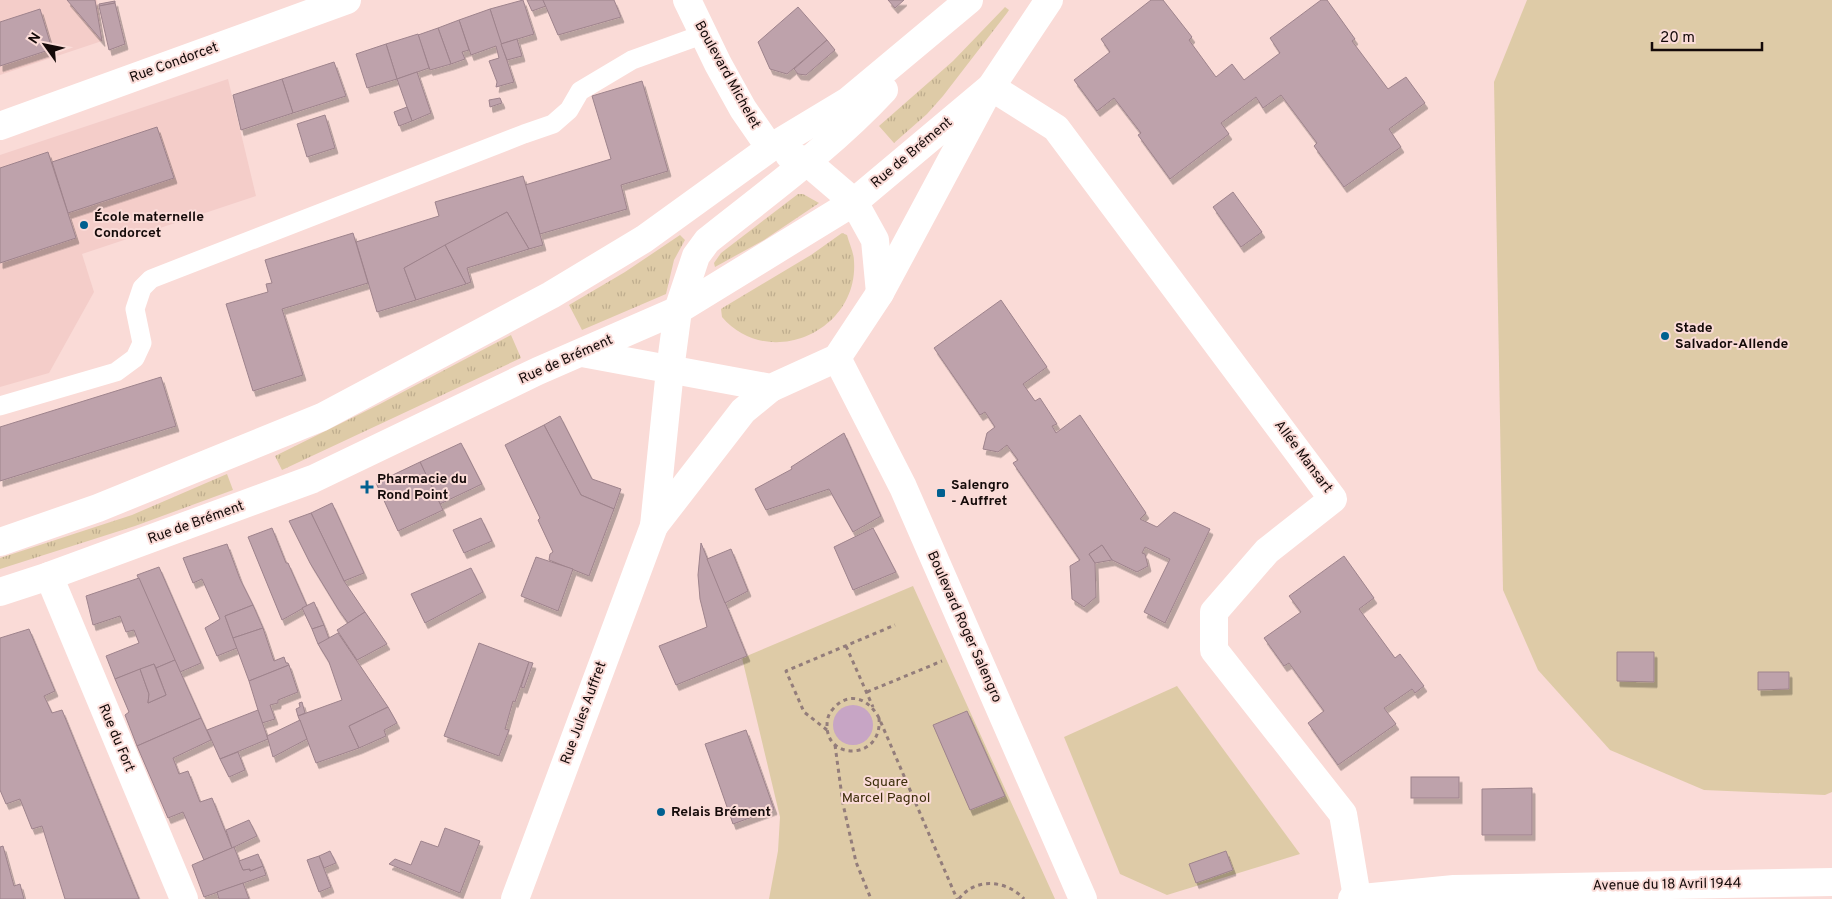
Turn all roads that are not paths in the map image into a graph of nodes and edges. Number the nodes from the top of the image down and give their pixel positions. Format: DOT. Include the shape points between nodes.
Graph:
graph roads {
  1 [pos="347,0"];
  2 [pos="687,0"];
  3 [pos="1049,0"];
  4 [pos="966,3"];
  5 [pos="704,34"];
  6 [pos="991,87"];
  7 [pos="0,126"];
  8 [pos="770,148"];
  9 [pos="806,162"];
  10 [pos="854,202"];
  11 [pos="880,293"];
  12 [pos="678,310"];
  13 [pos="582,353"];
  14 [pos="837,358"];
  15 [pos="670,370"];
  16 [pos="771,388"];
  17 [pos="0,406"];
  18 [pos="654,526"];
  19 [pos="0,542"];
  20 [pos="49,576"];
  21 [pos="0,592"];
  22 [pos="1832,882"];
  23 [pos="1355,898"];
  24 [pos="184,899"];
  25 [pos="515,899"];
  26 [pos="1083,899"];
  1 -- 7 [label="street, Rue Condorcet"];
  2 -- 5 [label="street, Boulevard Michelet"];
  3 -- 6 [label="street, Rue de Brément"];
  4 -- 8 [label="street" via="848,101"];
  4 -- 9 [label="street, Rue Jules Auffret" via="861,114"];
  5 -- 8 [label="street, Boulevard Michelet" via="743,109"];
  5 -- 17 [label="lane" via="632,60 580,91 569,110 553,124 151,279 142,288 134,309 142,343 135,358 116,372"];
  6 -- 10 [label="street, Rue de Brément"];
  6 -- 11 [label="street"];
  6 -- 23 [label="street, Allée Mansart" via="1056,128 1334,499 1267,551 1214,612 1214,650 1343,814"];
  8 -- 9 [label="street"];
  8 -- 19 [label="street" via="628,249 551,295 322,417 98,508"];
  9 -- 10 [label="street"];
  9 -- 12 [label="street, Rue Jules Auffret" via="707,241 696,256"];
  10 -- 11 [label="street" via="875,240"];
  10 -- 12 [label="street, Rue de Brément"];
  11 -- 14 [label="street"];
  12 -- 13 [label="street, Rue de Brément"];
  12 -- 15 [label="street, Rue Jules Auffret"];
  13 -- 15 [label="street"];
  13 -- 20 [label="street, Rue de Brément" via="313,479"];
  14 -- 16 [label="street, Rue Jules Auffret"];
  14 -- 26 [label="street, Boulevard Roger Salengro" via="903,487"];
  15 -- 16 [label="street"];
  15 -- 18 [label="street, Rue Jules Auffret"];
  16 -- 18 [label="street, Rue Jules Auffret" via="743,411"];
  18 -- 25 [label="street, Rue Jules Auffret"];
  20 -- 21 [label="street, Rue de Brément"];
  20 -- 24 [label="street, Rue du Fort"];
  22 -- 23 [label="street, Avenue du 18 Avril 1944" via="1454,889"];
}
